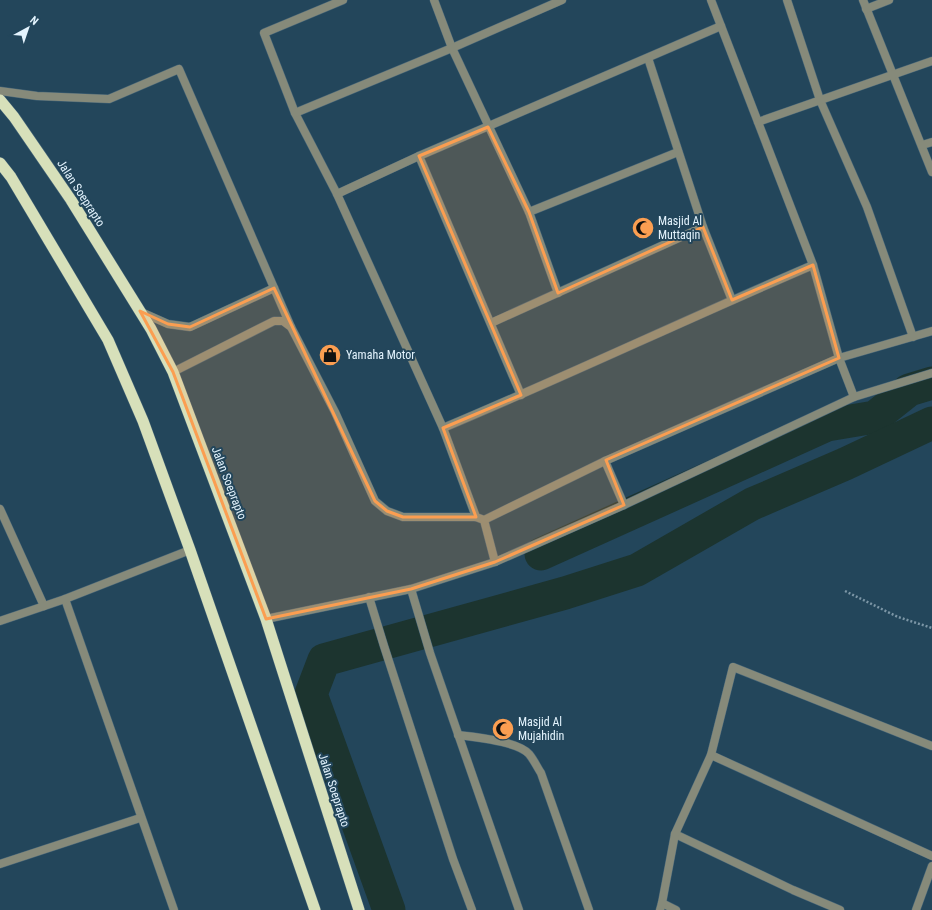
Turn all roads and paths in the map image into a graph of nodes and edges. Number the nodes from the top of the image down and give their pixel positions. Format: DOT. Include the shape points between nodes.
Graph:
graph roads {
  1 [pos="343,0"];
  2 [pos="434,0"];
  3 [pos="562,0"];
  4 [pos="711,0"];
  5 [pos="787,0"];
  6 [pos="863,0"];
  7 [pos="889,0"];
  8 [pos="866,9"];
  9 [pos="721,26"];
  10 [pos="452,48"];
  11 [pos="648,58"];
  12 [pos="932,61"];
  13 [pos="893,74"];
  14 [pos="0,91"];
  15 [pos="0,100"];
  16 [pos="820,100"];
  17 [pos="296,113"];
  18 [pos="758,122"];
  19 [pos="488,127"];
  20 [pos="932,142"];
  21 [pos="922,145"];
  22 [pos="678,152"];
  23 [pos="419,156"];
  24 [pos="0,163"];
  25 [pos="932,172"];
  26 [pos="337,194"];
  27 [pos="528,212"];
  28 [pos="702,227"];
  29 [pos="813,265"];
  30 [pos="274,288"];
  31 [pos="558,293"];
  32 [pos="732,300"];
  33 [pos="140,311"];
  34 [pos="491,323"];
  35 [pos="291,327"];
  36 [pos="932,331"];
  37 [pos="913,336"];
  38 [pos="840,361"];
  39 [pos="173,372"];
  40 [pos="932,373"];
  41 [pos="521,395"];
  42 [pos="854,398"];
  43 [pos="443,428"];
  44 [pos="607,464"];
  45 [pos="624,505"];
  46 [pos="0,509"];
  47 [pos="476,517"];
  48 [pos="484,520"];
  49 [pos="190,550"];
  50 [pos="495,562"];
  51 [pos="411,589"];
  52 [pos="845,591"];
  53 [pos="369,597"];
  54 [pos="65,599"];
  55 [pos="44,606"];
  56 [pos="266,619"];
  57 [pos="0,621"];
  58 [pos="932,628"];
  59 [pos="458,735"];
  60 [pos="932,746"];
  61 [pos="711,755"];
  62 [pos="140,818"];
  63 [pos="675,834"];
  64 [pos="932,856"];
  65 [pos="0,864"];
  66 [pos="932,866"];
  67 [pos="661,907"];
  68 [pos="174,910"];
  69 [pos="315,910"];
  70 [pos="360,910"];
  71 [pos="472,910"];
  72 [pos="519,910"];
  73 [pos="589,910"];
  74 [pos="676,910"];
  75 [pos="840,910"];
  76 [pos="916,910"];
  1 -- 17 [label="street" via="264,32"];
  2 -- 10 [label="street"];
  3 -- 10 [label="street"];
  4 -- 9 [label="street"];
  5 -- 16 [label="street"];
  6 -- 8 [label="street"];
  7 -- 8 [label="street"];
  8 -- 13 [label="street"];
  9 -- 11 [label="street"];
  9 -- 18 [label="street"];
  10 -- 17 [label="street"];
  10 -- 19 [label="street"];
  11 -- 19 [label="street"];
  11 -- 22 [label="street"];
  12 -- 13 [label="street"];
  13 -- 16 [label="street"];
  13 -- 21 [label="street"];
  14 -- 30 [label="street" via="37,96 108,99 179,69"];
  15 -- 33 [label="highway, Jalan Soeprapto" via="71,200"];
  16 -- 18 [label="street"];
  16 -- 37 [label="street" via="867,207"];
  17 -- 26 [label="street"];
  18 -- 29 [label="street"];
  19 -- 23 [label="street"];
  19 -- 27 [label="street"];
  20 -- 21 [label="street"];
  21 -- 25 [label="street"];
  22 -- 27 [label="street"];
  22 -- 28 [label="street"];
  23 -- 26 [label="street"];
  23 -- 34 [label="street"];
  24 -- 49 [label="highway" via="11,177 108,340 143,422"];
  26 -- 43 [label="street"];
  27 -- 31 [label="street"];
  28 -- 31 [label="street"];
  28 -- 32 [label="street"];
  29 -- 32 [label="street"];
  29 -- 38 [label="street"];
  30 -- 33 [label="street" via="190,327 168,324"];
  30 -- 35 [label="street"];
  31 -- 34 [label="street"];
  32 -- 41 [label="street"];
  33 -- 39 [label="highway, Jalan Soeprapto"];
  34 -- 41 [label="street"];
  35 -- 39 [label="street" via="283,321 274,321"];
  35 -- 47 [label="street" via="335,412 376,501 387,511 403,517"];
  36 -- 37 [label="street"];
  37 -- 38 [label="street"];
  38 -- 42 [label="street"];
  38 -- 44 [label="street"];
  39 -- 56 [label="highway, Jalan Soeprapto"];
  40 -- 42 [label="street"];
  41 -- 43 [label="street"];
  42 -- 45 [label="street"];
  43 -- 47 [label="street"];
  44 -- 45 [label="street"];
  44 -- 48 [label="street"];
  45 -- 50 [label="street"];
  46 -- 55 [label="street"];
  47 -- 48 [label="street"];
  48 -- 50 [label="street"];
  49 -- 54 [label="street"];
  49 -- 69 [label="highway"];
  50 -- 51 [label="street"];
  51 -- 53 [label="street"];
  51 -- 59 [label="street"];
  52 -- 58 [label="path" via="898,617"];
  53 -- 56 [label="street"];
  53 -- 71 [label="street" via="453,859"];
  54 -- 55 [label="street"];
  54 -- 62 [label="street"];
  55 -- 57 [label="street"];
  56 -- 70 [label="highway, Jalan Soeprapto"];
  59 -- 72 [label="street"];
  59 -- 73 [label="street" via="485,738 518,747 528,753 541,773"];
  60 -- 61 [label="street" via="733,667"];
  61 -- 63 [label="street"];
  61 -- 64 [label="street"];
  62 -- 65 [label="street"];
  62 -- 68 [label="street"];
  63 -- 67 [label="street"];
  63 -- 75 [label="street"];
  66 -- 76 [label="street"];
  67 -- 74 [label="street"];
}
